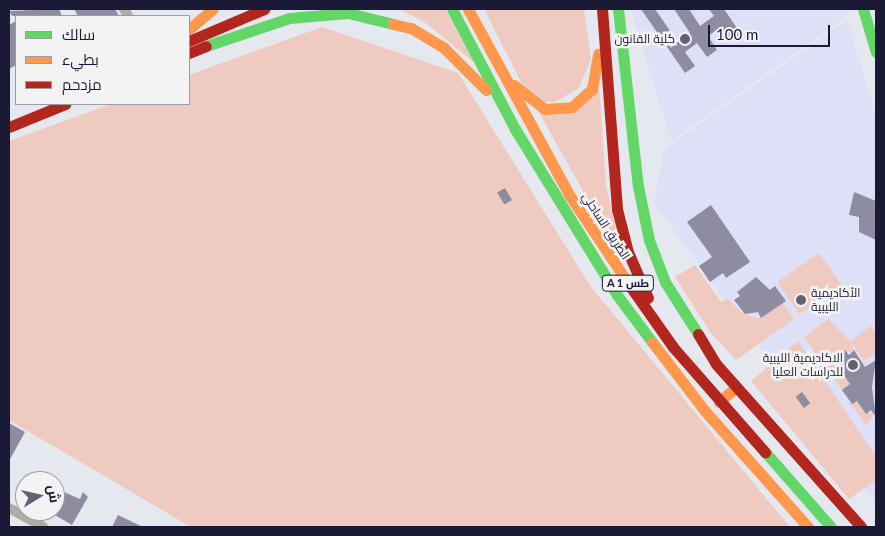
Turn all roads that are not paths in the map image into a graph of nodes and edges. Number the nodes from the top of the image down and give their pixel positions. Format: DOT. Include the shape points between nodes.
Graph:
graph roads {
  1 [pos="213,9"];
  2 [pos="264,9"];
  3 [pos="290,9"];
  4 [pos="452,9"];
  5 [pos="468,9"];
  6 [pos="592,9"];
  7 [pos="602,9"];
  8 [pos="618,9"];
  9 [pos="863,9"];
  10 [pos="190,27"];
  11 [pos="873,28"];
  12 [pos="190,41"];
  13 [pos="206,46"];
  14 [pos="876,52"];
  15 [pos="190,53"];
  16 [pos="494,60"];
  17 [pos="36,105"];
  18 [pos="63,105"];
  19 [pos="9,116"];
  20 [pos="9,127"];
  21 [pos="516,129"];
  22 [pos="673,347"];
  23 [pos="735,388"];
  24 [pos="719,402"];
  25 [pos="9,508"];
  26 [pos="43,527"];
  27 [pos="808,527"];
  28 [pos="831,527"];
  29 [pos="861,527"];
  1 -- 10 [label="main road"];
  2 -- 12 [label="main road"];
  3 -- 13 [label="main road"];
  4 -- 21 [label="main road, A 1 طس"];
  5 -- 16 [label="main road, الطريق الساحلي / A 1 طس"];
  6 -- 16 [label="main road" via="598,75 584,100 572,107 546,109 531,102"];
  7 -- 22 [label="main road" via="617,208 628,252"];
  8 -- 23 [label="main road" via="632,144 649,240 679,308"];
  9 -- 11 [label="main road"];
  11 -- 14 [label="main road"];
  13 -- 15 [label="main road"];
  13 -- 21 [label="main road" via="315,14 380,19 411,28 443,47 471,71"];
  16 -- 22 [label="main road, الطريق الساحلي / A 1 طس" via="570,196"];
  17 -- 19 [label="main road"];
  18 -- 20 [label="main road"];
  21 -- 27 [label="main road, A 1 طس" via="590,254 638,324 705,410"];
  22 -- 24 [label="main road, الطريق الساحلي / A 1 طس"];
  23 -- 24 [label="main road"];
  23 -- 29 [label="main road"];
  24 -- 28 [label="main road, الطريق الساحلي / A 1 طس"];
  25 -- 26 [label="street"];
}
